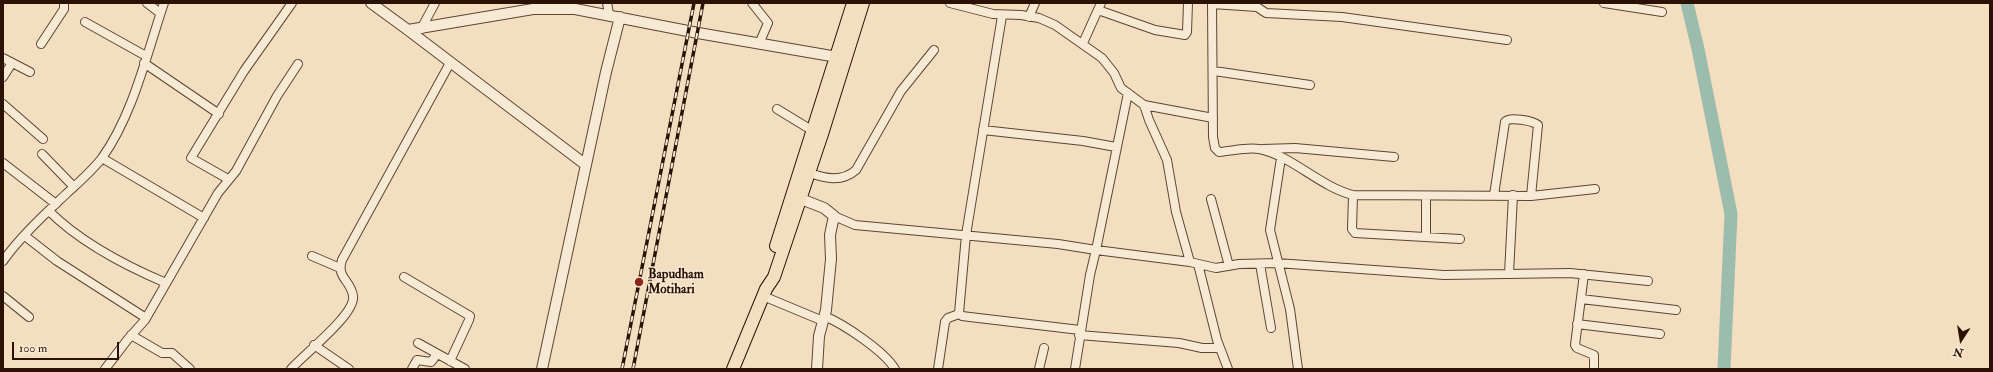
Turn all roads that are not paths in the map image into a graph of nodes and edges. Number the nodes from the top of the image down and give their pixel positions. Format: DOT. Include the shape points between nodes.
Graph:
graph roads {
  1 [pos="64,3"];
  2 [pos="146,3"];
  3 [pos="164,3"];
  4 [pos="292,3"];
  5 [pos="371,3"];
  6 [pos="435,3"];
  7 [pos="607,3"];
  8 [pos="752,3"];
  9 [pos="854,3"];
  10 [pos="863,3"];
  11 [pos="950,3"];
  12 [pos="1035,3"];
  13 [pos="1188,3"];
  14 [pos="1212,3"];
  15 [pos="1604,3"];
  16 [pos="1100,7"];
  17 [pos="160,12"];
  18 [pos="1662,12"];
  19 [pos="609,14"];
  20 [pos="620,16"];
  21 [pos="1002,16"];
  22 [pos="1029,17"];
  23 [pos="85,22"];
  24 [pos="421,29"];
  25 [pos="408,30"];
  26 [pos="1507,40"];
  27 [pos="1083,43"];
  28 [pos="41,44"];
  29 [pos="759,44"];
  30 [pos="934,50"];
  31 [pos="841,57"];
  32 [pos="3,58"];
  33 [pos="145,60"];
  34 [pos="12,63"];
  35 [pos="450,63"];
  36 [pos="298,64"];
  37 [pos="1214,71"];
  38 [pos="30,72"];
  39 [pos="3,78"];
  40 [pos="1310,86"];
  41 [pos="1128,93"];
  42 [pos="3,104"];
  43 [pos="1144,105"];
  44 [pos="777,109"];
  45 [pos="219,114"];
  46 [pos="1213,118"];
  47 [pos="983,130"];
  48 [pos="813,131"];
  49 [pos="43,139"];
  50 [pos="1116,147"];
  51 [pos="1259,149"];
  52 [pos="42,154"];
  53 [pos="1394,157"];
  54 [pos="102,158"];
  55 [pos="1281,158"];
  56 [pos="3,163"];
  57 [pos="586,165"];
  58 [pos="809,173"];
  59 [pos="228,179"];
  60 [pos="74,187"];
  61 [pos="1595,189"];
  62 [pos="1353,195"];
  63 [pos="1494,195"];
  64 [pos="1513,195"];
  65 [pos="1426,196"];
  66 [pos="1531,196"];
  67 [pos="1211,198"];
  68 [pos="800,199"];
  69 [pos="56,204"];
  70 [pos="49,211"];
  71 [pos="834,216"];
  72 [pos="204,218"];
  73 [pos="966,235"];
  74 [pos="25,236"];
  75 [pos="1426,236"];
  76 [pos="1460,239"];
  77 [pos="1096,250"];
  78 [pos="4,256"];
  79 [pos="312,256"];
  80 [pos="1194,263"];
  81 [pos="1277,263"];
  82 [pos="1260,264"];
  83 [pos="1229,266"];
  84 [pos="340,268"];
  85 [pos="1508,274"];
  86 [pos="1584,274"];
  87 [pos="404,277"];
  88 [pos="1648,281"];
  89 [pos="166,283"];
  90 [pos="764,292"];
  91 [pos="3,296"];
  92 [pos="1581,299"];
  93 [pos="1676,310"];
  94 [pos="960,314"];
  95 [pos="29,317"];
  96 [pos="146,318"];
  97 [pos="823,319"];
  98 [pos="1577,324"];
  99 [pos="1271,328"];
  100 [pos="1080,332"];
  101 [pos="1660,334"];
  102 [pos="132,335"];
  103 [pos="418,343"];
  104 [pos="314,345"];
  105 [pos="1044,348"];
  106 [pos="1220,348"];
  107 [pos="437,354"];
  108 [pos="450,361"];
  109 [pos="105,369"];
  110 [pos="190,369"];
  111 [pos="291,369"];
  112 [pos="350,369"];
  113 [pos="412,369"];
  114 [pos="464,369"];
  115 [pos="542,369"];
  116 [pos="733,369"];
  117 [pos="817,369"];
  118 [pos="895,369"];
  119 [pos="938,369"];
  120 [pos="1039,369"];
  121 [pos="1075,369"];
  122 [pos="1228,369"];
  123 [pos="1298,369"];
  124 [pos="1594,369"];
  1 -- 28 [label="street" via="64,9"];
  2 -- 17 [label="street"];
  3 -- 17 [label="street"];
  4 -- 45 [label="street" via="244,71"];
  5 -- 25 [label="street"];
  6 -- 24 [label="street"];
  7 -- 19 [label="street"];
  8 -- 29 [label="street" via="768,23"];
  9 -- 31 [label="main road"];
  10 -- 31 [label="main road"];
  11 -- 21 [label="street"];
  12 -- 22 [label="street"];
  13 -- 16 [label="street" via="1185,35 1155,30"];
  14 -- 26 [label="street" via="1257,7 1266,13 1342,17"];
  14 -- 37 [label="street"];
  15 -- 18 [label="street"];
  16 -- 27 [label="street"];
  17 -- 33 [label="street"];
  19 -- 20 [label="street"];
  19 -- 24 [label="street" via="575,9 533,9"];
  20 -- 29 [label="street"];
  20 -- 57 [label="street"];
  21 -- 22 [label="street"];
  21 -- 47 [label="street"];
  22 -- 27 [label="street" via="1055,25"];
  23 -- 33 [label="street"];
  24 -- 25 [label="street"];
  25 -- 35 [label="street"];
  27 -- 41 [label="street" via="1102,58 1114,73 1121,88"];
  29 -- 31 [label="street"];
  30 -- 58 [label="street" via="901,91 856,170 834,180"];
  31 -- 48 [label="main road"];
  31 -- 58 [label="main road"];
  32 -- 34 [label="street"];
  33 -- 45 [label="street"];
  33 -- 54 [label="street" via="132,99"];
  34 -- 38 [label="street"];
  34 -- 39 [label="street"];
  35 -- 57 [label="street"];
  35 -- 84 [label="street" via="386,176"];
  36 -- 59 [label="street" via="277,96 236,171"];
  37 -- 40 [label="street"];
  37 -- 46 [label="street"];
  41 -- 43 [label="street"];
  41 -- 50 [label="street"];
  42 -- 49 [label="street"];
  43 -- 46 [label="street"];
  43 -- 80 [label="street" via="1167,160 1178,217"];
  44 -- 48 [label="street"];
  45 -- 59 [label="street" via="191,158"];
  46 -- 51 [label="street" via="1215,148 1219,152"];
  47 -- 50 [label="street"];
  47 -- 73 [label="street"];
  48 -- 90 [label="main road" via="766,275"];
  50 -- 77 [label="street"];
  51 -- 53 [label="street" via="1295,148"];
  51 -- 55 [label="street"];
  52 -- 60 [label="street"];
  54 -- 60 [label="street"];
  54 -- 72 [label="street"];
  55 -- 62 [label="street" via="1336,189"];
  55 -- 81 [label="street" via="1270,223 1270,236"];
  56 -- 69 [label="street"];
  57 -- 115 [label="street"];
  58 -- 68 [label="main road"];
  59 -- 72 [label="street"];
  60 -- 69 [label="street"];
  61 -- 66 [label="street"];
  62 -- 65 [label="street"];
  62 -- 75 [label="street" via="1354,232"];
  63 -- 64 [label="street"];
  63 -- 65 [label="street"];
  63 -- 66 [label="street" via="1505,122 1510,119 1538,125"];
  64 -- 66 [label="street"];
  64 -- 85 [label="street"];
  65 -- 75 [label="street"];
  67 -- 83 [label="street"];
  68 -- 71 [label="street" via="824,208"];
  68 -- 90 [label="main road" via="774,277"];
  69 -- 70 [label="street"];
  70 -- 74 [label="street"];
  70 -- 89 [label="street" via="61,223 116,258"];
  71 -- 73 [label="street" via="855,225"];
  71 -- 97 [label="street"];
  72 -- 89 [label="street"];
  73 -- 77 [label="street"];
  73 -- 94 [label="street" via="958,310"];
  74 -- 78 [label="street"];
  74 -- 96 [label="street"];
  75 -- 76 [label="street"];
  77 -- 80 [label="street"];
  77 -- 100 [label="street"];
  79 -- 84 [label="street"];
  80 -- 83 [label="street" via="1216,268"];
  80 -- 106 [label="street"];
  81 -- 82 [label="street"];
  81 -- 85 [label="street" via="1424,275"];
  81 -- 123 [label="street" via="1290,309"];
  82 -- 83 [label="street"];
  82 -- 99 [label="street"];
  84 -- 104 [label="street" via="352,291 352,307 342,320"];
  85 -- 86 [label="street"];
  86 -- 88 [label="street"];
  86 -- 92 [label="street"];
  87 -- 108 [label="street" via="470,316"];
  89 -- 96 [label="street"];
  90 -- 97 [label="street"];
  90 -- 116 [label="main road"];
  91 -- 95 [label="street"];
  92 -- 93 [label="street"];
  92 -- 98 [label="street"];
  94 -- 100 [label="street" via="970,318"];
  94 -- 119 [label="street" via="948,318 945,322"];
  96 -- 102 [label="street"];
  97 -- 117 [label="street"];
  97 -- 118 [label="street" via="833,320 880,352"];
  98 -- 101 [label="street"];
  98 -- 124 [label="street" via="1575,345 1594,355"];
  100 -- 106 [label="street" via="1202,348"];
  100 -- 121 [label="street"];
  102 -- 109 [label="street"];
  102 -- 110 [label="street" via="162,354 172,354"];
  103 -- 107 [label="street"];
  104 -- 111 [label="street"];
  104 -- 112 [label="street"];
  105 -- 120 [label="street"];
  106 -- 122 [label="street"];
  107 -- 108 [label="street"];
  107 -- 113 [label="street" via="430,363 417,360"];
  108 -- 114 [label="street"];
}
